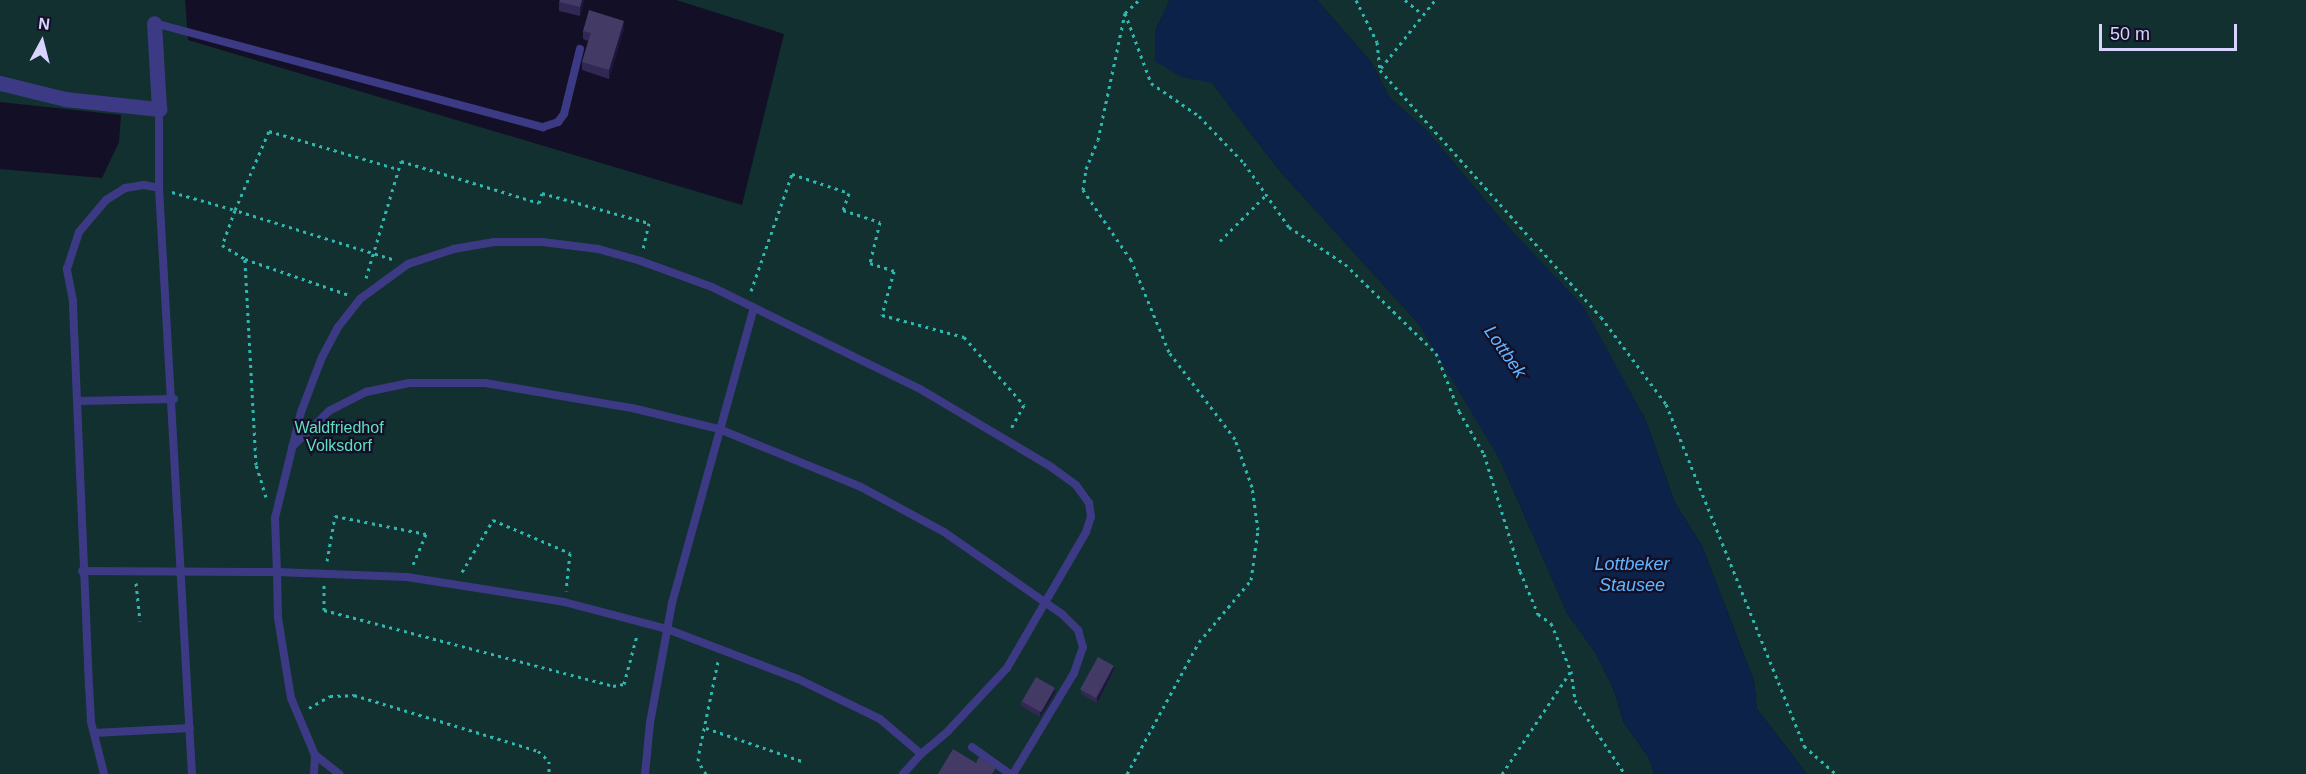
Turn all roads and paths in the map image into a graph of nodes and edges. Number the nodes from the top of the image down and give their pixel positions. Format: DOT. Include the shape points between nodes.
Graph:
graph roads {
  1 [pos="1139,0"];
  2 [pos="1356,0"];
  3 [pos="1405,0"];
  4 [pos="1435,0"];
  5 [pos="1125,13"];
  6 [pos="1422,15"];
  7 [pos="154,23"];
  8 [pos="580,49"];
  9 [pos="1380,70"];
  10 [pos="0,83"];
  11 [pos="159,109"];
  12 [pos="398,170"];
  13 [pos="159,188"];
  14 [pos="1266,195"];
  15 [pos="235,210"];
  16 [pos="1220,241"];
  17 [pos="373,252"];
  18 [pos="245,259"];
  19 [pos="641,261"];
  20 [pos="408,264"];
  21 [pos="360,298"];
  22 [pos="750,306"];
  23 [pos="174,399"];
  24 [pos="77,401"];
  25 [pos="719,429"];
  26 [pos="1006,439"];
  27 [pos="292,447"];
  28 [pos="275,518"];
  29 [pos="82,571"];
  30 [pos="135,572"];
  31 [pos="183,572"];
  32 [pos="277,572"];
  33 [pos="325,574"];
  34 [pos="407,577"];
  35 [pos="455,582"];
  36 [pos="564,602"];
  37 [pos="1047,604"];
  38 [pos="140,621"];
  39 [pos="640,621"];
  40 [pos="667,629"];
  41 [pos="722,648"];
  42 [pos="1571,671"];
  43 [pos="297,714"];
  44 [pos="190,728"];
  45 [pos="706,728"];
  46 [pos="94,733"];
  47 [pos="972,747"];
  48 [pos="921,754"];
  49 [pos="315,755"];
  50 [pos="802,761"];
  51 [pos="104,774"];
  52 [pos="192,774"];
  53 [pos="314,774"];
  54 [pos="339,774"];
  55 [pos="549,774"];
  56 [pos="645,774"];
  57 [pos="706,774"];
  58 [pos="903,774"];
  59 [pos="1012,774"];
  60 [pos="1127,774"];
  61 [pos="1502,774"];
  62 [pos="1625,774"];
  63 [pos="1836,774"];
  1 -- 5 [label="path"];
  2 -- 9 [label="path" via="1377,42"];
  3 -- 6 [label="path"];
  4 -- 6 [label="path"];
  5 -- 14 [label="path" via="1151,83 1199,116 1244,163"];
  5 -- 60 [label="path" via="1098,140 1086,169 1083,190 1131,260 1169,352 1235,439 1252,487 1258,530 1251,580 1199,642"];
  6 -- 9 [label="path"];
  7 -- 8 [label="lane" via="543,127 551,126 564,114"];
  7 -- 11 [label="street"];
  9 -- 63 [label="path" via="1601,317 1666,404 1804,746"];
  10 -- 11 [label="street" via="65,99"];
  11 -- 13 [label="lane"];
  12 -- 15 [label="path" via="269,131"];
  12 -- 17 [label="path"];
  12 -- 19 [label="path" via="401,160 538,203 542,193 649,224"];
  13 -- 15 [label="path"];
  13 -- 23 [label="lane"];
  13 -- 24 [label="lane" via="125,188 106,200 89,216 72,249 67,276 73,301"];
  14 -- 16 [label="path"];
  14 -- 42 [label="path" via="1289,227 1345,264 1436,353 1459,411 1484,454 1500,514 1538,614 1551,623"];
  15 -- 17 [label="path"];
  15 -- 18 [label="path" via="222,245"];
  17 -- 20 [label="path"];
  17 -- 21 [label="path"];
  18 -- 21 [label="path"];
  18 -- 28 [label="path" via="256,465"];
  19 -- 20 [label="lane" via="598,249 542,242 494,242 453,249"];
  19 -- 22 [label="lane"];
  20 -- 21 [label="lane"];
  21 -- 27 [label="lane" via="322,357"];
  22 -- 25 [label="lane"];
  22 -- 26 [label="lane" via="920,389"];
  22 -- 26 [label="path" via="792,174 849,193 843,210 880,222 870,263 894,271 882,315 964,337 1024,405"];
  23 -- 24 [label="lane"];
  23 -- 31 [label="lane"];
  24 -- 29 [label="lane"];
  25 -- 27 [label="lane" via="632,408 485,383 409,382 366,392 329,411"];
  25 -- 37 [label="lane" via="861,487 944,532"];
  25 -- 40 [label="lane"];
  26 -- 37 [label="lane" via="1076,485 1089,503 1091,517 1086,532"];
  27 -- 28 [label="lane"];
  28 -- 32 [label="lane"];
  29 -- 30 [label="lane"];
  29 -- 46 [label="lane"];
  30 -- 31 [label="lane"];
  30 -- 38 [label="path"];
  31 -- 32 [label="lane"];
  31 -- 44 [label="lane"];
  32 -- 33 [label="lane"];
  32 -- 43 [label="lane" via="283,659"];
  33 -- 34 [label="lane"];
  33 -- 34 [label="path" via="335,516 426,534"];
  33 -- 39 [label="path" via="324,610 613,686 624,684"];
  34 -- 35 [label="lane"];
  35 -- 36 [label="lane"];
  35 -- 36 [label="path" via="493,520 570,553"];
  36 -- 39 [label="lane"];
  37 -- 48 [label="lane" via="1007,668"];
  37 -- 59 [label="lane" via="1073,622 1083,647 1074,673"];
  39 -- 40 [label="lane"];
  40 -- 41 [label="lane"];
  40 -- 56 [label="lane"];
  41 -- 45 [label="path"];
  41 -- 48 [label="lane" via="864,710 899,732"];
  42 -- 61 [label="path"];
  42 -- 62 [label="path" via="1575,700"];
  43 -- 49 [label="lane"];
  43 -- 55 [label="path" via="330,696 354,695 538,751 549,761"];
  44 -- 46 [label="lane"];
  44 -- 52 [label="lane"];
  45 -- 50 [label="path"];
  45 -- 57 [label="path" via="698,761"];
  46 -- 51 [label="lane"];
  47 -- 59 [label="lane"];
  48 -- 58 [label="lane"];
  49 -- 53 [label="lane"];
  49 -- 54 [label="lane"];
}
